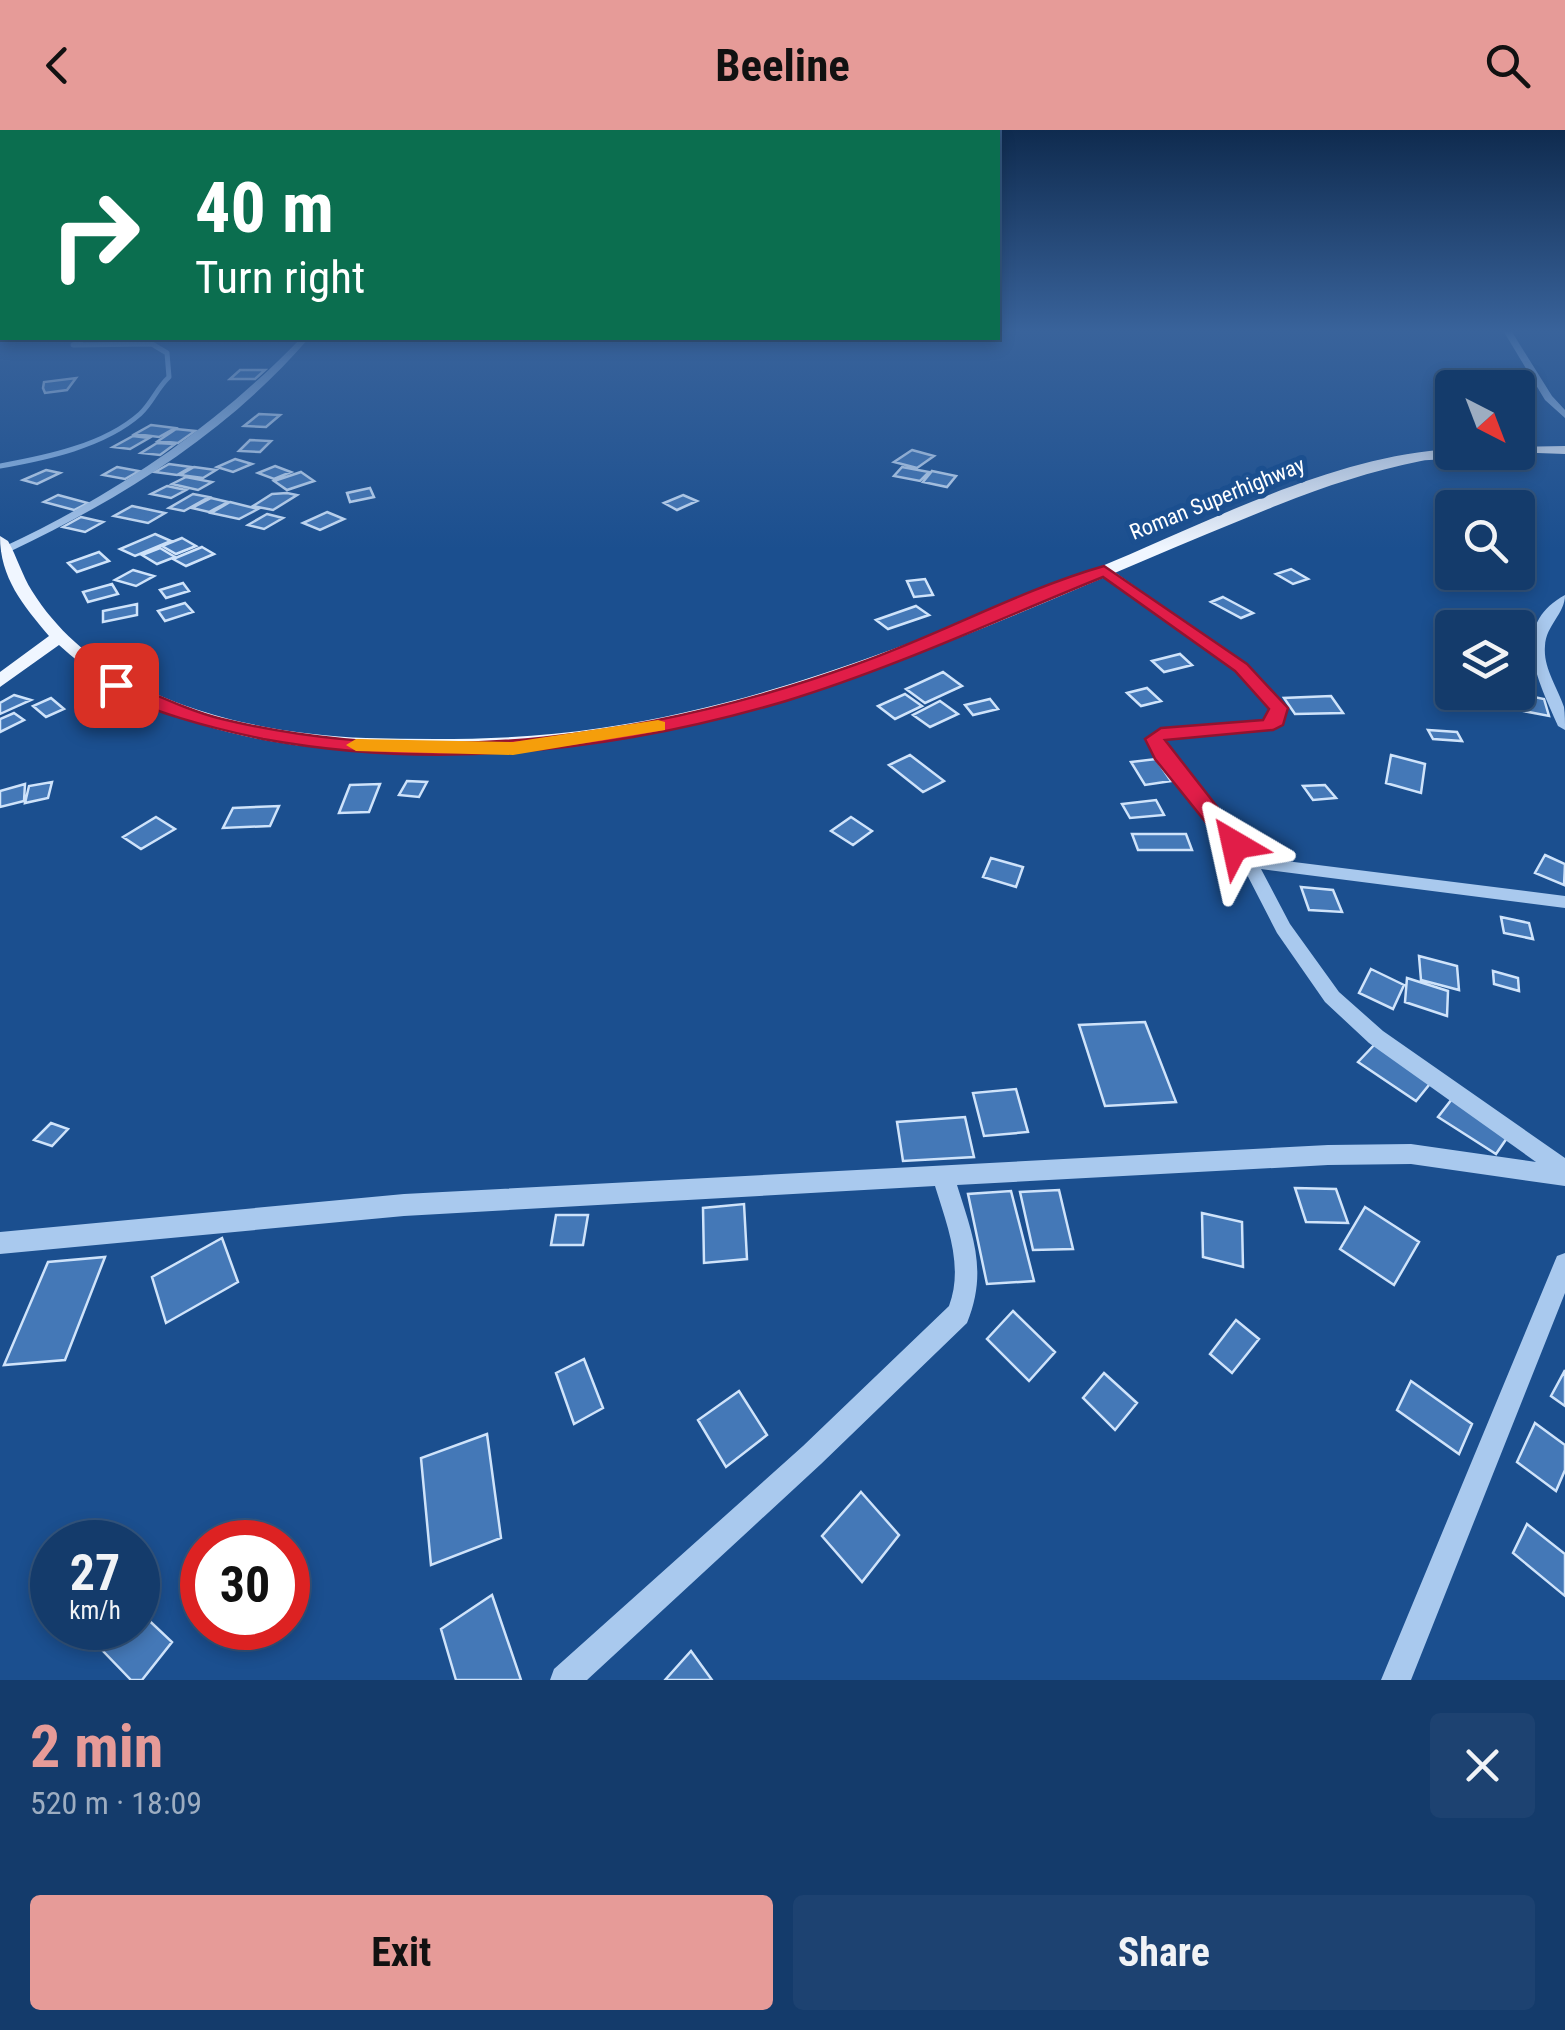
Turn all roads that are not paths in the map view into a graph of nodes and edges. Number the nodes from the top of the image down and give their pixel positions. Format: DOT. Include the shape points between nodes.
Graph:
graph roads {
  1 [pos="238,404"];
  2 [pos="1535,451"];
  3 [pos="1564,451"];
  4 [pos="1435,455"];
  5 [pos="2,546"];
  6 [pos="1104,570"];
  7 [pos="1565,599"];
  8 [pos="60,636"];
  9 [pos="0,682"];
  10 [pos="1565,726"];
  11 [pos="1249,862"];
  12 [pos="1565,902"];
  13 [pos="1565,1173"];
  14 [pos="943,1176"];
  15 [pos="0,1243"];
  16 [pos="1565,1264"];
  17 [pos="566,1680"];
  18 [pos="1396,1680"];
  1 -- 5 [label="street" via="88,510"];
  2 -- 3 [label="main road"];
  4 -- 6 [label="main road, Roman Superhighway" via="1351,471"];
  5 -- 8 [label="main road, Roman Superhighway" via="24,594"];
  6 -- 8 [label="main road, Roman Superhighway" via="779,697 608,737 513,748 360,746 214,724 116,685"];
  6 -- 11 [label="street" via="1241,668 1279,708 1276,721 1266,726 1155,739"];
  7 -- 10 [label="street" via="1539,628 1535,651"];
  8 -- 9 [label="main road"];
  11 -- 12 [label="street"];
  11 -- 13 [label="street" via="1283,928 1332,997"];
  13 -- 14 [label="street" via="1411,1154"];
  14 -- 15 [label="street" via="404,1205"];
  14 -- 17 [label="street" via="970,1271 958,1314"];
  16 -- 18 [label="street"];
}
